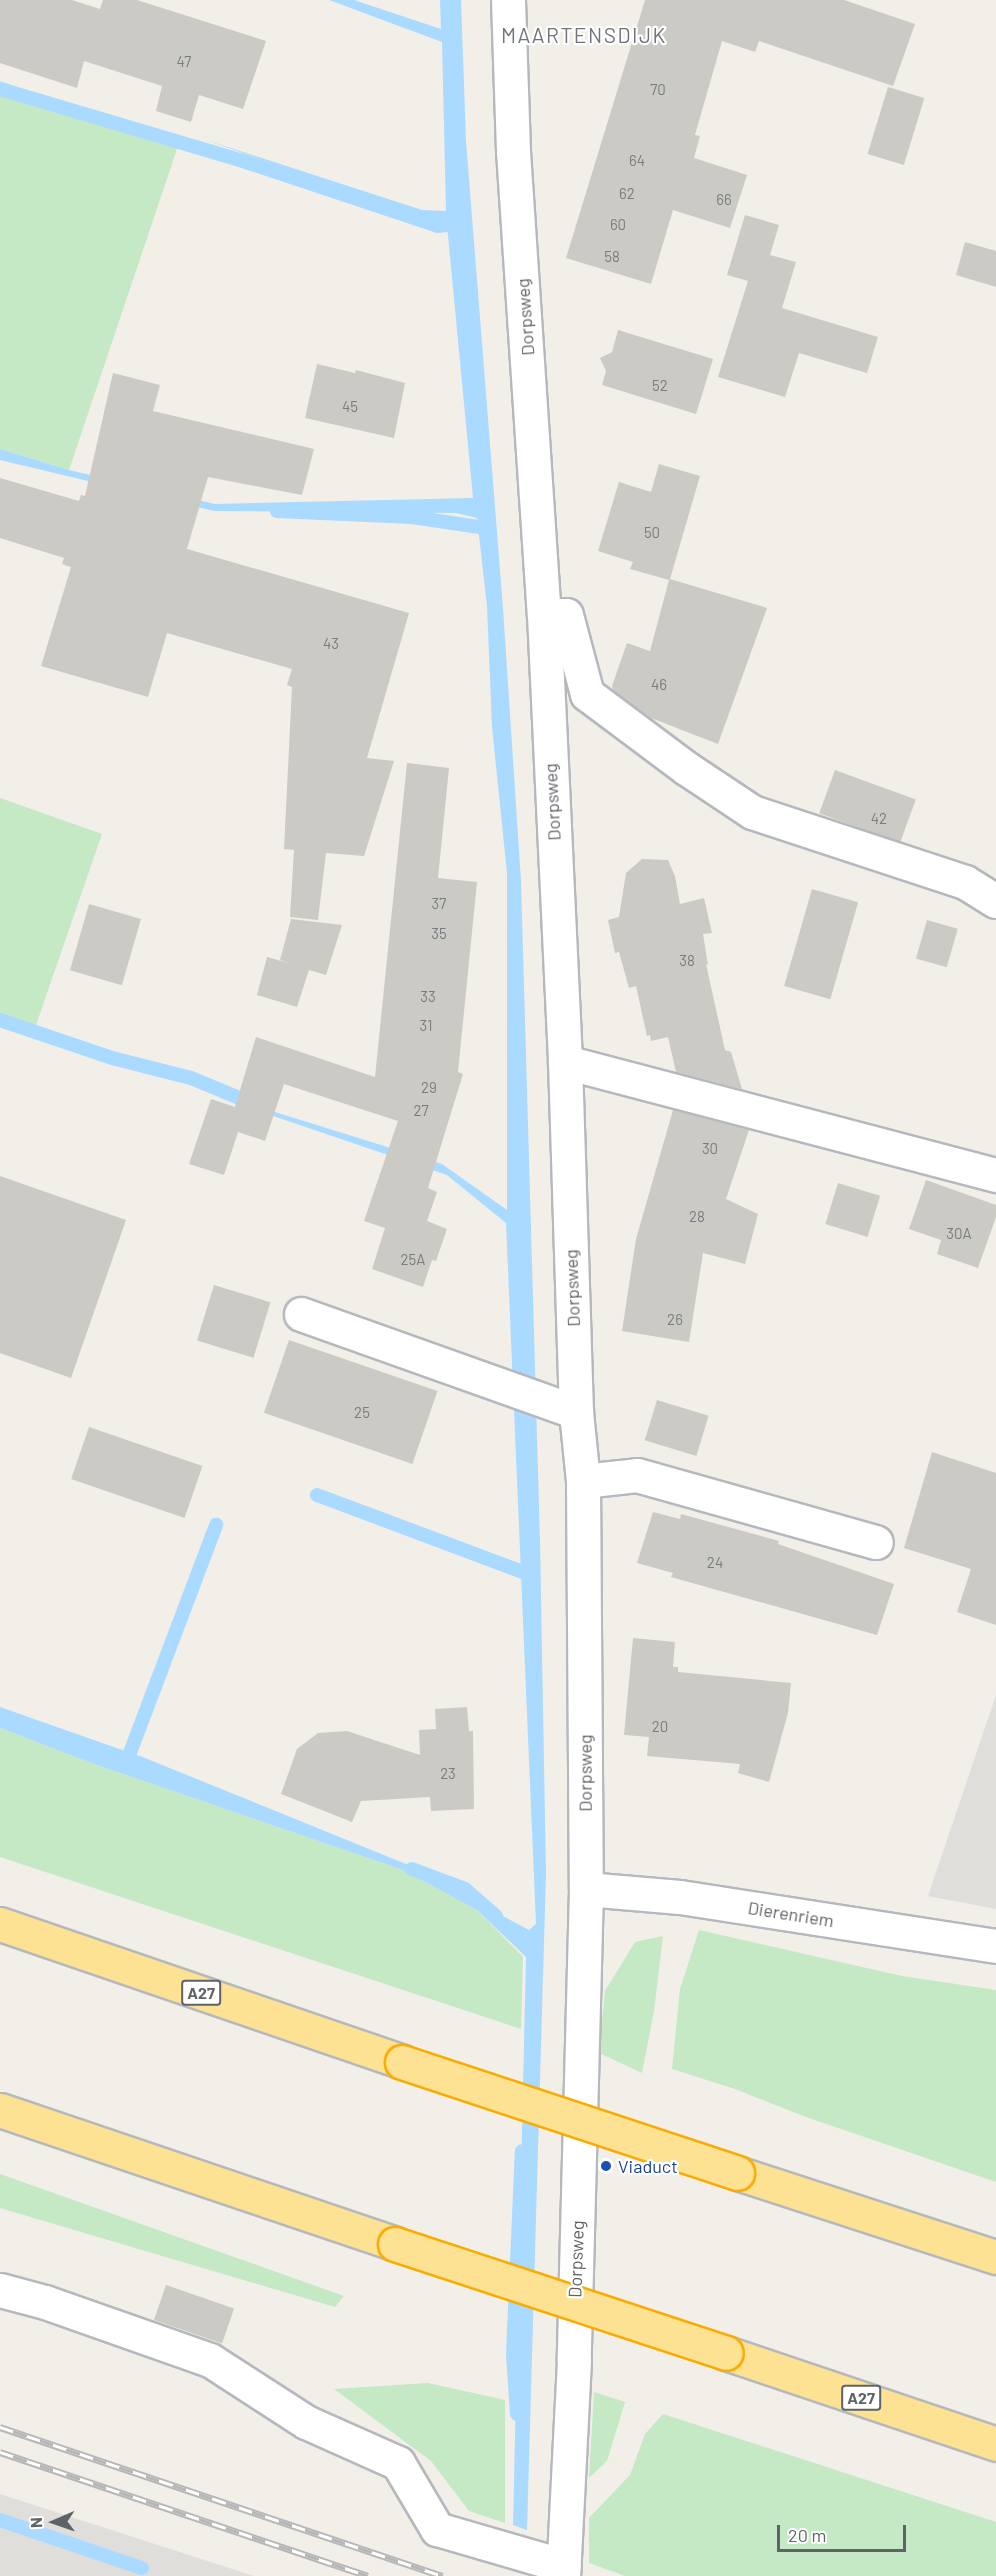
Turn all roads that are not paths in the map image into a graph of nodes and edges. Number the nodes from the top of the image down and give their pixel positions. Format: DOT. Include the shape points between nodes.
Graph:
graph roads {
  1 [pos="508,0"];
  2 [pos="544,615"];
  3 [pos="996,901"];
  4 [pos="565,1062"];
  5 [pos="996,1175"];
  6 [pos="301,1314"];
  7 [pos="576,1412"];
  8 [pos="583,1481"];
  9 [pos="876,1542"];
  10 [pos="586,1889"];
  11 [pos="0,1924"];
  12 [pos="996,1946"];
  13 [pos="0,2110"];
  14 [pos="996,2258"];
  15 [pos="0,2290"];
  16 [pos="996,2444"];
  17 [pos="563,2571"];
  1 -- 2 [label="street, Dorpsweg" via="513,151"];
  2 -- 3 [label="street" via="566,615 587,694 752,812 965,882"];
  2 -- 4 [label="street, Dorpsweg"];
  4 -- 5 [label="street"];
  4 -- 7 [label="street, Dorpsweg"];
  6 -- 7 [label="street"];
  7 -- 8 [label="street, Dorpsweg"];
  8 -- 9 [label="street" via="637,1475"];
  8 -- 10 [label="street, Dorpsweg"];
  10 -- 12 [label="street, Dierenriem" via="680,1897"];
  10 -- 17 [label="street, Dorpsweg" via="574,2360"];
  11 -- 14 [label="highway, A27, bridge" via="402,2062"];
  13 -- 16 [label="highway, A27, bridge"];
  15 -- 17 [label="street" via="210,2360 306,2422 398,2463 437,2529"];
}
